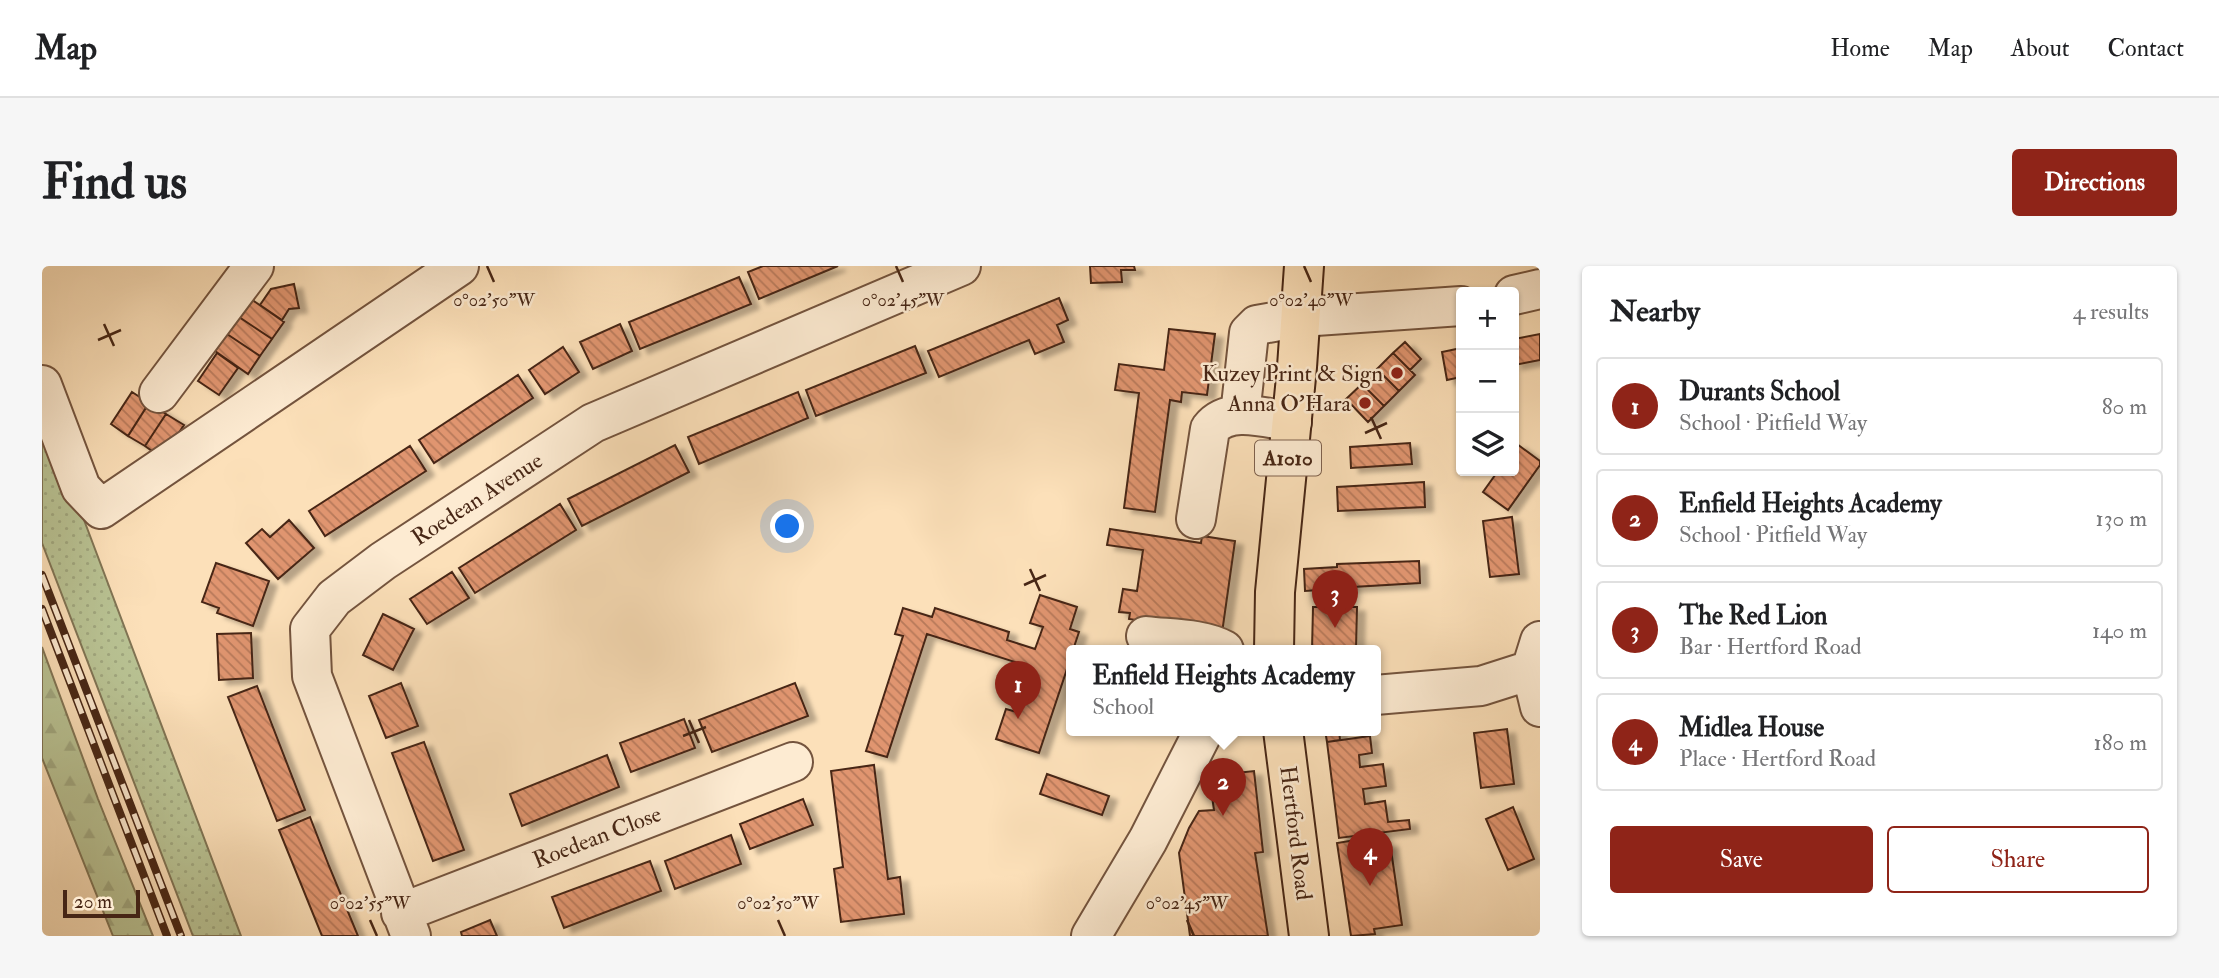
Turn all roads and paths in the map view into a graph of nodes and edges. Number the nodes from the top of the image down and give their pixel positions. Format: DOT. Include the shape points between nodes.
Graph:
graph roads {
  1 [pos="254,266"];
  2 [pos="459,266"];
  3 [pos="961,266"];
  4 [pos="1304,266"];
  5 [pos="1540,289"];
  6 [pos="1519,294"];
  7 [pos="1456,306"];
  8 [pos="1301,317"];
  9 [pos="42,385"];
  10 [pos="159,393"];
  11 [pos="1240,415"];
  12 [pos="1292,422"];
  13 [pos="1196,519"];
  14 [pos="1146,636"];
  15 [pos="1215,645"];
  16 [pos="1268,645"];
  17 [pos="1536,656"];
  18 [pos="1381,694"];
  19 [pos="1540,707"];
  20 [pos="1201,736"];
  21 [pos="1284,736"];
  22 [pos="793,762"];
  23 [pos="406,925"];
  24 [pos="1091,936"];
  25 [pos="1309,936"];
  1 -- 10 [label="street"];
  2 -- 9 [label="street" via="101,509 81,488"];
  3 -- 23 [label="street, Roedean Avenue" via="593,423 334,598 310,629 312,676"];
  4 -- 8 [label="main road, A1010"];
  5 -- 6 [label="street"];
  7 -- 8 [label="street"];
  8 -- 11 [label="street" via="1261,323 1251,329"];
  8 -- 12 [label="main road, A1010"];
  11 -- 12 [label="street"];
  11 -- 13 [label="street" via="1216,421 1210,429"];
  12 -- 16 [label="main road, A1010"];
  14 -- 15 [label="street"];
  17 -- 18 [label="street" via="1481,686"];
  17 -- 19 [label="street"];
  20 -- 24 [label="street" via="1148,840"];
  21 -- 25 [label="main road, Hertford Road"];
  22 -- 23 [label="street, Roedean Close"];
}
